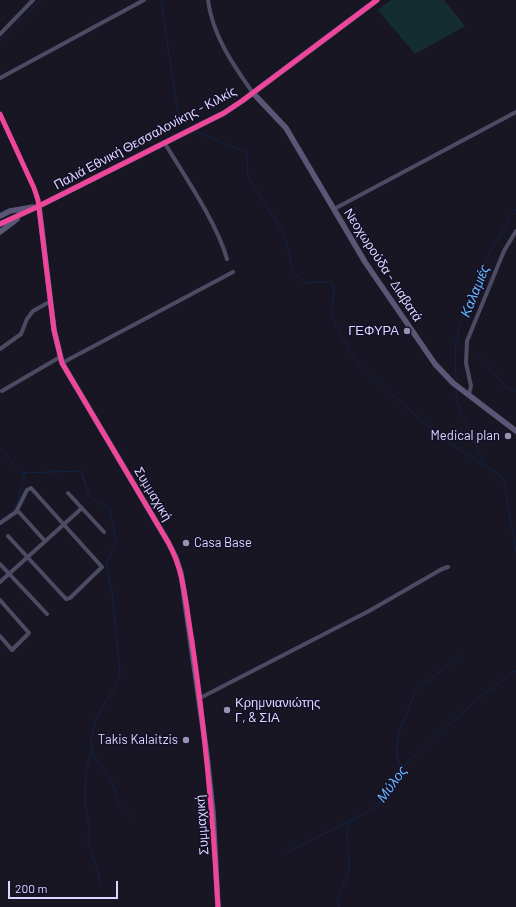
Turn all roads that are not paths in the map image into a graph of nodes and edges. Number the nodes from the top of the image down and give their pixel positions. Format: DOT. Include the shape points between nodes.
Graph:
graph roads {
  1 [pos="33,0"];
  2 [pos="144,0"];
  3 [pos="208,0"];
  4 [pos="377,0"];
  5 [pos="0,34"];
  6 [pos="0,78"];
  7 [pos="253,93"];
  8 [pos="516,112"];
  9 [pos="0,114"];
  10 [pos="164,142"];
  11 [pos="39,206"];
  12 [pos="334,209"];
  13 [pos="26,212"];
  14 [pos="0,216"];
  15 [pos="14,218"];
  16 [pos="0,224"];
  17 [pos="0,227"];
  18 [pos="516,231"];
  19 [pos="0,232"];
  20 [pos="227,259"];
  21 [pos="233,272"];
  22 [pos="50,301"];
  23 [pos="0,349"];
  24 [pos="61,360"];
  25 [pos="2,391"];
  26 [pos="469,394"];
  27 [pos="516,431"];
  28 [pos="68,493"];
  29 [pos="82,508"];
  30 [pos="17,510"];
  31 [pos="0,523"];
  32 [pos="64,523"];
  33 [pos="104,532"];
  34 [pos="8,536"];
  35 [pos="45,541"];
  36 [pos="28,557"];
  37 [pos="0,564"];
  38 [pos="448,567"];
  39 [pos="9,574"];
  40 [pos="0,582"];
  41 [pos="0,600"];
  42 [pos="47,614"];
  43 [pos="0,636"];
  44 [pos="200,698"];
  45 [pos="218,907"];
  1 -- 5 [label="street"];
  2 -- 6 [label="street"];
  3 -- 7 [label="street" via="224,47"];
  4 -- 7 [label="street, Παλιά Εθνική Θεσσαλονίκης - Κιλκίς"];
  7 -- 10 [label="street, Παλιά Εθνική Θεσσαλονίκης - Κιλκίς" via="224,112"];
  7 -- 12 [label="street, Νεοχωρούδα - Διαβατά" via="286,128"];
  8 -- 12 [label="street"];
  9 -- 11 [label="street, Συμμαχική" via="34,188"];
  10 -- 11 [label="street, Παλιά Εθνική Θεσσαλονίκης - Κιλκίς"];
  10 -- 20 [label="street" via="204,210"];
  11 -- 13 [label="street, Παλιά Εθνική Θεσσαλονίκης - Κιλκίς"];
  11 -- 14 [label="street" via="10,211"];
  11 -- 22 [label="street, Συμμαχική"];
  12 -- 26 [label="street, Νεοχωρούδα - Διαβατά" via="365,262 427,353 446,377"];
  13 -- 15 [label="street, Παλιά Εθνική Θεσσαλονίκης - Κιλκίς"];
  13 -- 19 [label="street"];
  15 -- 16 [label="street, Παλιά Εθνική Θεσσαλονίκης - Κιλκίς"];
  15 -- 17 [label="street, Παλιά Εθνική Θεσσαλονίκης - Κιλκίς"];
  18 -- 26 [label="street" via="504,251 467,341 466,363 471,386"];
  21 -- 24 [label="street"];
  22 -- 23 [label="street" via="33,311 20,334"];
  22 -- 24 [label="street, Συμμαχική"];
  24 -- 25 [label="street"];
  24 -- 44 [label="street, Συμμαχική" via="176,558 181,573"];
  26 -- 27 [label="street, Νεοχωρούδα - Διαβατά"];
  28 -- 29 [label="street"];
  29 -- 32 [label="street"];
  29 -- 33 [label="street"];
  30 -- 31 [label="street"];
  30 -- 32 [label="street" via="27,490 31,488"];
  30 -- 35 [label="street"];
  32 -- 35 [label="street"];
  32 -- 36 [label="street" via="102,567 75,593 66,599"];
  34 -- 36 [label="street"];
  35 -- 36 [label="street"];
  36 -- 39 [label="street"];
  37 -- 39 [label="street"];
  38 -- 44 [label="street" via="369,611"];
  39 -- 40 [label="street"];
  39 -- 42 [label="street"];
  41 -- 43 [label="street" via="29,633 12,650"];
  44 -- 45 [label="street, Συμμαχική" via="213,812"];
}
